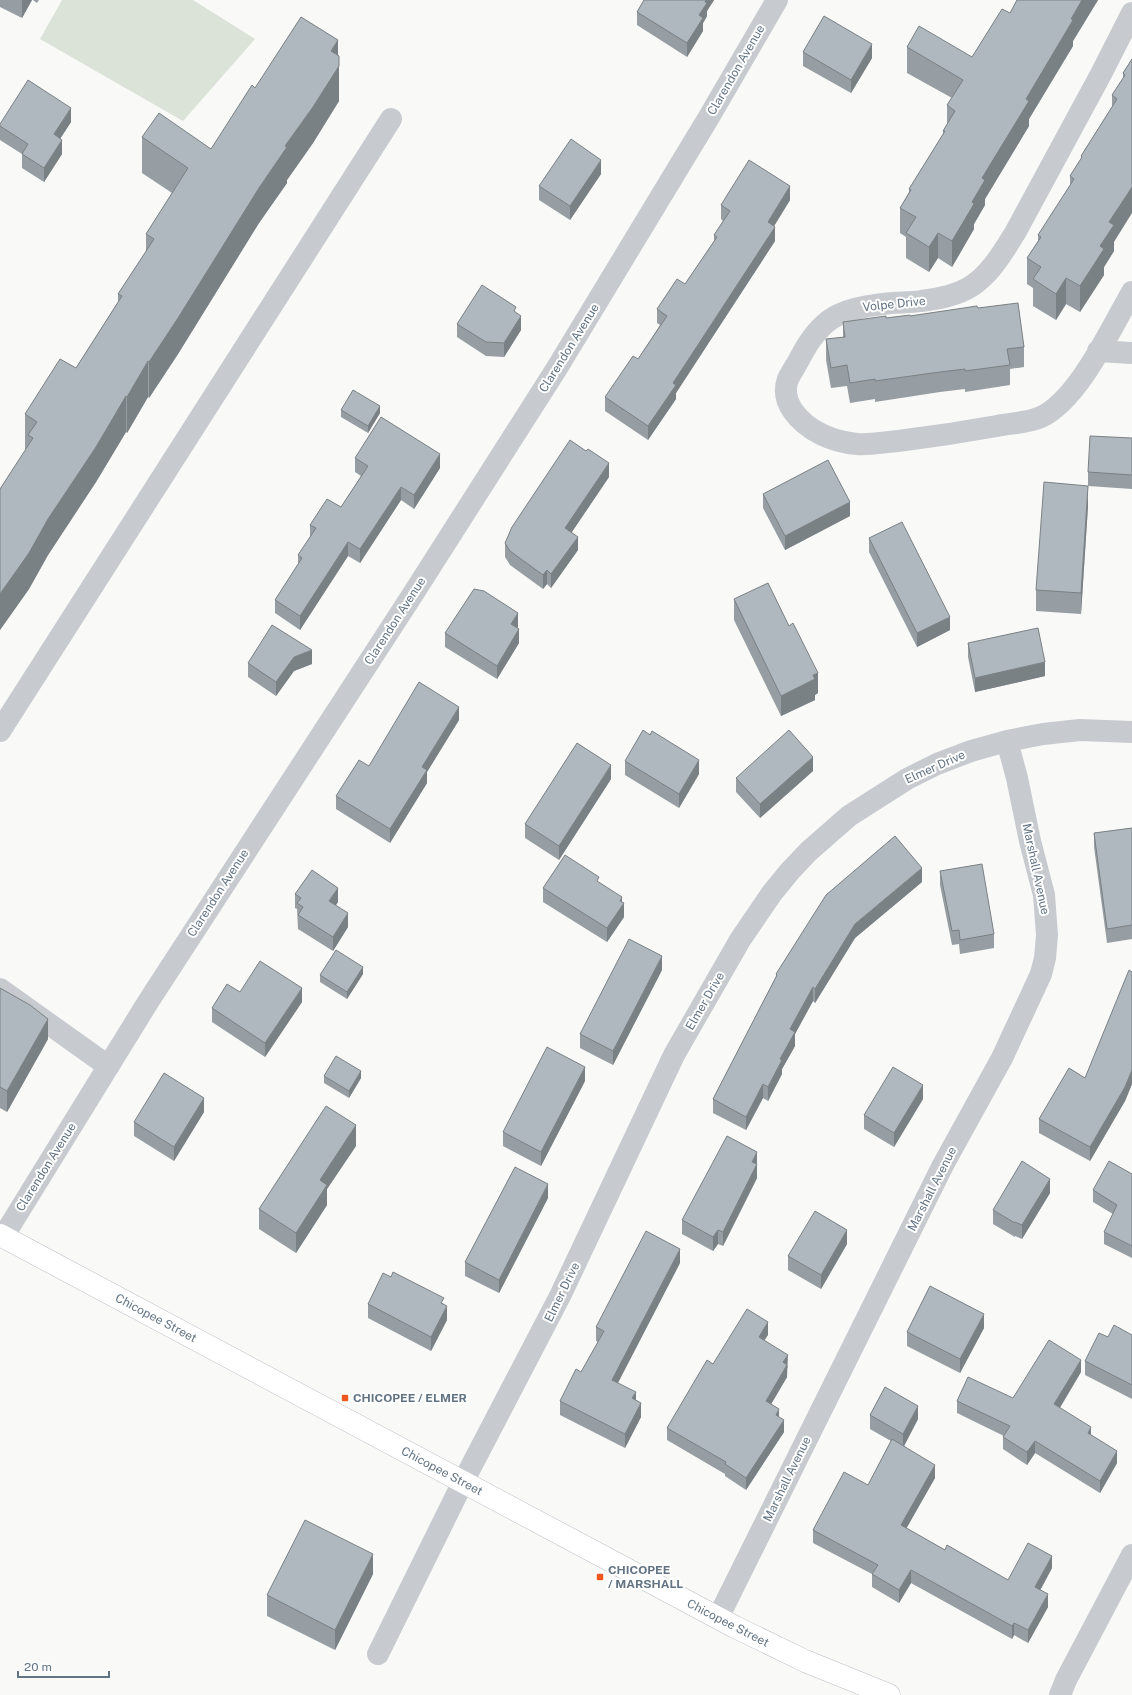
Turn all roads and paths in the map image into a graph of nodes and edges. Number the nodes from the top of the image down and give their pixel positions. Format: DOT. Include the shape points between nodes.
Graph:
graph roads {
  1 [pos="777,0"];
  2 [pos="1132,13"];
  3 [pos="391,119"];
  4 [pos="1132,292"];
  5 [pos="1098,351"];
  6 [pos="1132,353"];
  7 [pos="0,731"];
  8 [pos="1132,732"];
  9 [pos="1007,741"];
  10 [pos="0,989"];
  11 [pos="108,1066"];
  12 [pos="2,1236"];
  13 [pos="462,1482"];
  14 [pos="1132,1555"];
  15 [pos="718,1618"];
  16 [pos="378,1654"];
  17 [pos="889,1695"];
  18 [pos="1060,1695"];
  1 -- 11 [label="street, Clarendon Avenue" via="713,111 557,368 414,594"];
  2 -- 5 [label="street, Volpe Drive" via="1015,233 984,275 970,287 946,297 861,307 836,315 815,332 790,376 785,393 798,417 830,439 858,444 944,435 1028,422 1042,417 1065,398 1084,376"];
  3 -- 7 [label="street"];
  4 -- 5 [label="street, Volpe Drive"];
  5 -- 6 [label="street"];
  8 -- 9 [label="street, Elmer Drive" via="1080,730"];
  9 -- 13 [label="street, Elmer Drive" via="937,764 877,796 828,832 772,893 740,940 674,1055 560,1296"];
  9 -- 15 [label="street, Marshall Avenue" via="1018,778 1044,895 1047,935 1045,958 1040,974 1002,1058 943,1165"];
  10 -- 11 [label="street"];
  11 -- 12 [label="street, Clarendon Avenue"];
  12 -- 13 [label="main road, Chicopee Street"];
  13 -- 15 [label="main road, Chicopee Street"];
  13 -- 16 [label="street, Elmer Drive"];
  14 -- 18 [label="street"];
  15 -- 17 [label="main road, Chicopee Street" via="805,1661"];
}
